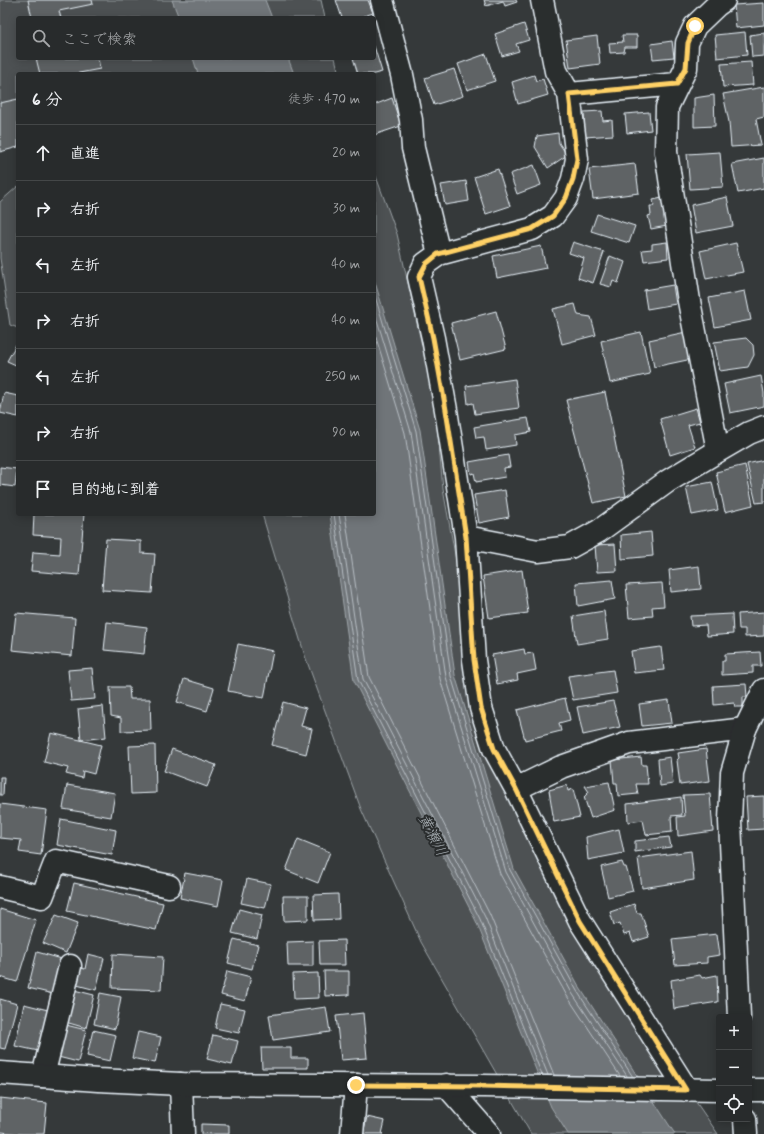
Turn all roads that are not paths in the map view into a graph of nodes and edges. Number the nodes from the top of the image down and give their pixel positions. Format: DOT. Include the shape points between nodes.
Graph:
graph roads {
  1 [pos="382,0"];
  2 [pos="542,0"];
  3 [pos="724,0"];
  4 [pos="677,84"];
  5 [pos="569,94"];
  6 [pos="438,254"];
  7 [pos="764,427"];
  8 [pos="718,451"];
  9 [pos="466,537"];
  10 [pos="764,690"];
  11 [pos="745,729"];
  12 [pos="516,789"];
  13 [pos="169,886"];
  14 [pos="0,887"];
  15 [pos="70,966"];
  16 [pos="739,1014"];
  17 [pos="0,1073"];
  18 [pos="43,1076"];
  19 [pos="181,1084"];
  20 [pos="356,1085"];
  21 [pos="446,1085"];
  22 [pos="686,1090"];
  23 [pos="716,1090"];
  24 [pos="752,1090"];
  25 [pos="764,1090"];
  26 [pos="745,1122"];
  27 [pos="183,1134"];
  28 [pos="352,1134"];
  29 [pos="489,1134"];
  30 [pos="746,1134"];
  1 -- 6 [label="street" via="402,75 411,120 413,148"];
  2 -- 5 [label="street" via="556,71"];
  3 -- 4 [label="street" via="695,26 688,43 686,68"];
  4 -- 5 [label="street"];
  4 -- 8 [label="street" via="666,107 666,152 689,301"];
  5 -- 6 [label="street" via="577,159 566,198 553,216 532,229"];
  6 -- 9 [label="street" via="426,264 419,277 433,338"];
  7 -- 8 [label="street"];
  8 -- 9 [label="street" via="668,481 599,530 570,547 538,551"];
  9 -- 12 [label="street" via="474,660 481,708 494,749"];
  10 -- 11 [label="street"];
  11 -- 12 [label="street" via="629,743 561,767"];
  11 -- 16 [label="street" via="732,773 730,821"];
  12 -- 22 [label="street" via="580,921"];
  13 -- 14 [label="street" via="56,861 42,897"];
  15 -- 18 [label="street"];
  17 -- 18 [label="street"];
  18 -- 19 [label="street"];
  19 -- 20 [label="street"];
  19 -- 27 [label="street"];
  20 -- 21 [label="street"];
  20 -- 28 [label="street"];
  21 -- 22 [label="street"];
  21 -- 29 [label="street"];
  22 -- 23 [label="street"];
  24 -- 25 [label="street"];
  26 -- 30 [label="street"];
}
